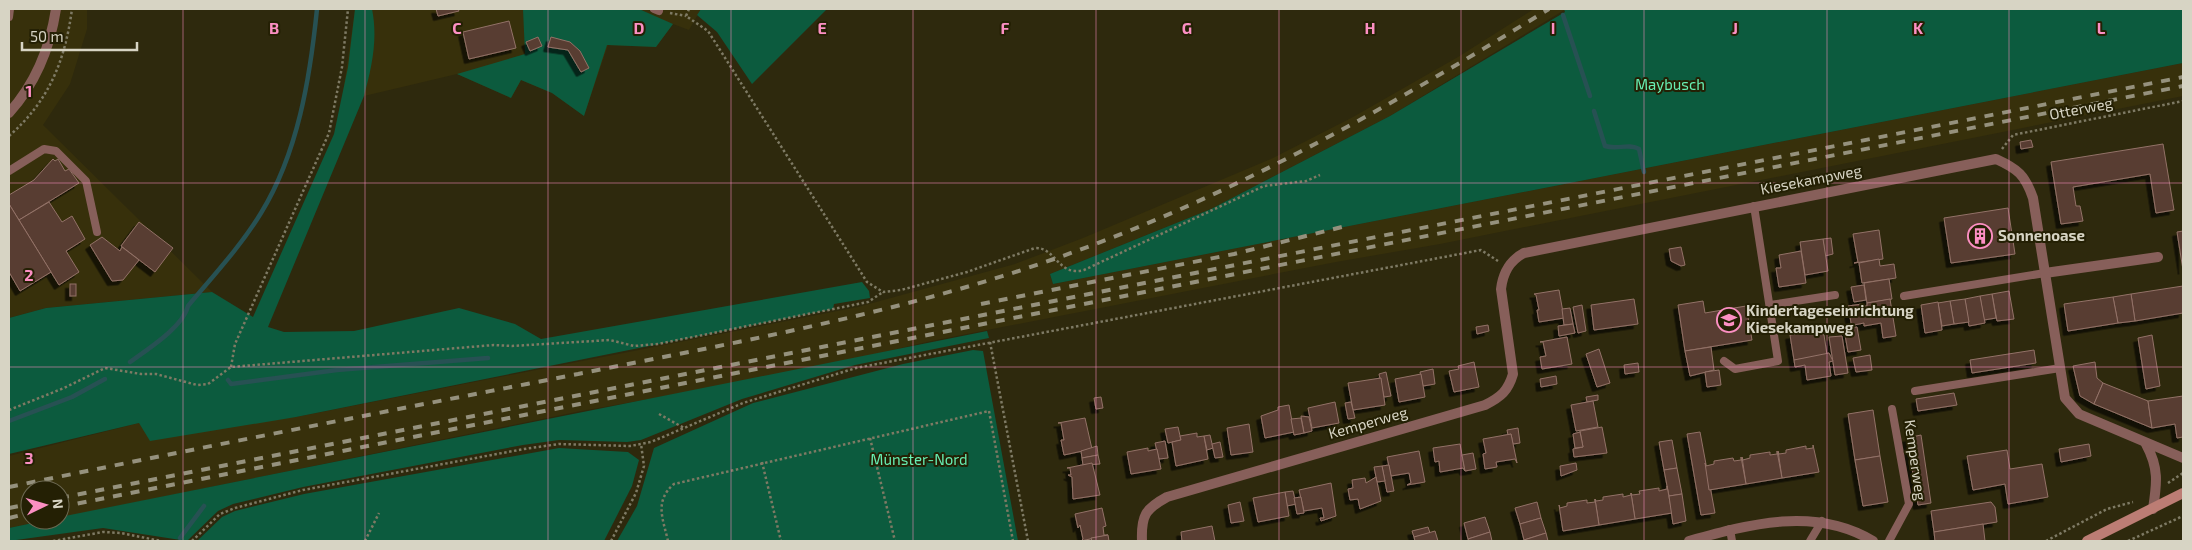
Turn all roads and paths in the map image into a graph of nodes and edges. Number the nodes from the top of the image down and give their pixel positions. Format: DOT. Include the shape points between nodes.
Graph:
graph roads {
  1 [pos="10,9"];
  2 [pos="56,9"];
  3 [pos="348,9"];
  4 [pos="689,9"];
  5 [pos="656,10"];
  6 [pos="686,16"];
  7 [pos="9,17"];
  8 [pos="2183,101"];
  9 [pos="9,113"];
  10 [pos="1996,159"];
  11 [pos="9,171"];
  12 [pos="1320,175"];
  13 [pos="1754,206"];
  14 [pos="98,232"];
  15 [pos="2158,257"];
  16 [pos="1508,267"];
  17 [pos="2045,274"];
  18 [pos="883,292"];
  19 [pos="1835,294"];
  20 [pos="1904,296"];
  21 [pos="1770,305"];
  22 [pos="990,342"];
  23 [pos="1724,362"];
  24 [pos="231,367"];
  25 [pos="2060,368"];
  26 [pos="1915,391"];
  27 [pos="1892,409"];
  28 [pos="9,410"];
  29 [pos="659,414"];
  30 [pos="684,428"];
  31 [pos="870,438"];
  32 [pos="641,444"];
  33 [pos="2146,444"];
  34 [pos="2183,458"];
  35 [pos="762,462"];
  36 [pos="2183,473"];
  37 [pos="2180,476"];
  38 [pos="2183,479"];
  39 [pos="2156,490"];
  40 [pos="2183,493"];
  41 [pos="2153,509"];
  42 [pos="379,513"];
  43 [pos="2183,516"];
  44 [pos="1822,521"];
  45 [pos="1730,529"];
  46 [pos="53,541"];
  47 [pos="161,541"];
  48 [pos="192,541"];
  49 [pos="365,541"];
  50 [pos="611,541"];
  51 [pos="668,541"];
  52 [pos="781,541"];
  53 [pos="895,541"];
  54 [pos="1013,541"];
  55 [pos="1028,541"];
  56 [pos="1142,541"];
  57 [pos="1688,541"];
  58 [pos="1732,541"];
  59 [pos="1810,541"];
  60 [pos="1873,541"];
  61 [pos="1890,541"];
  62 [pos="2046,541"];
  63 [pos="2087,541"];
  64 [pos="2128,541"];
  1 -- 7 [label="lane"];
  2 -- 9 [label="street" via="49,45 38,71"];
  3 -- 24 [label="path" via="342,66 329,133 235,344"];
  4 -- 6 [label="path"];
  5 -- 6 [label="path"];
  6 -- 18 [label="path" via="708,31 867,282"];
  8 -- 10 [label="path, Otterweg" via="2013,135"];
  10 -- 13 [label="street, Kiesekampweg"];
  10 -- 17 [label="street" via="2013,167 2026,180 2033,198"];
  11 -- 14 [label="lane" via="44,149 56,151 86,181"];
  12 -- 18 [label="path" via="1306,181 1264,186 1084,270 1067,270 1044,249 1035,248 967,272"];
  13 -- 16 [label="street, Kiesekampweg" via="1524,253 1514,258"];
  13 -- 21 [label="lane"];
  15 -- 17 [label="street"];
  16 -- 22 [label="path" via="1481,250"];
  16 -- 56 [label="street, Kemperweg" via="1502,277 1501,289 1513,374 1501,397 1485,405 1167,497 1143,516"];
  17 -- 20 [label="lane"];
  17 -- 25 [label="street"];
  18 -- 24 [label="path" via="868,302 658,344 634,346 610,340 494,345"];
  19 -- 21 [label="lane"];
  21 -- 23 [label="lane" via="1778,361 1736,369"];
  22 -- 30 [label="path" via="847,371 743,403"];
  22 -- 55 [label="path"];
  24 -- 28 [label="path" via="208,384 197,385 156,374 105,368"];
  25 -- 26 [label="lane"];
  25 -- 33 [label="street" via="2064,398 2079,414"];
  27 -- 61 [label="lane, Kemperweg" via="1909,504"];
  29 -- 30 [label="path"];
  30 -- 32 [label="path"];
  31 -- 35 [label="path"];
  31 -- 53 [label="path"];
  31 -- 54 [label="path" via="988,411"];
  32 -- 48 [label="path" via="559,444 303,490 220,514"];
  32 -- 50 [label="path" via="644,466 632,502"];
  33 -- 34 [label="street"];
  33 -- 39 [label="street" via="2154,459"];
  35 -- 51 [label="path" via="674,484 665,492 660,509"];
  35 -- 52 [label="path"];
  36 -- 37 [label="path"];
  37 -- 38 [label="path"];
  37 -- 39 [label="path"];
  39 -- 41 [label="street"];
  39 -- 62 [label="path" via="2131,503 2107,509"];
  40 -- 41 [label="street"];
  41 -- 63 [label="street"];
  42 -- 49 [label="path"];
  43 -- 64 [label="path"];
  44 -- 45 [label="street" via="1793,521"];
  44 -- 59 [label="lane"];
  44 -- 60 [label="street"];
  45 -- 57 [label="street"];
  45 -- 58 [label="lane"];
  46 -- 47 [label="path" via="103,532"];
}
